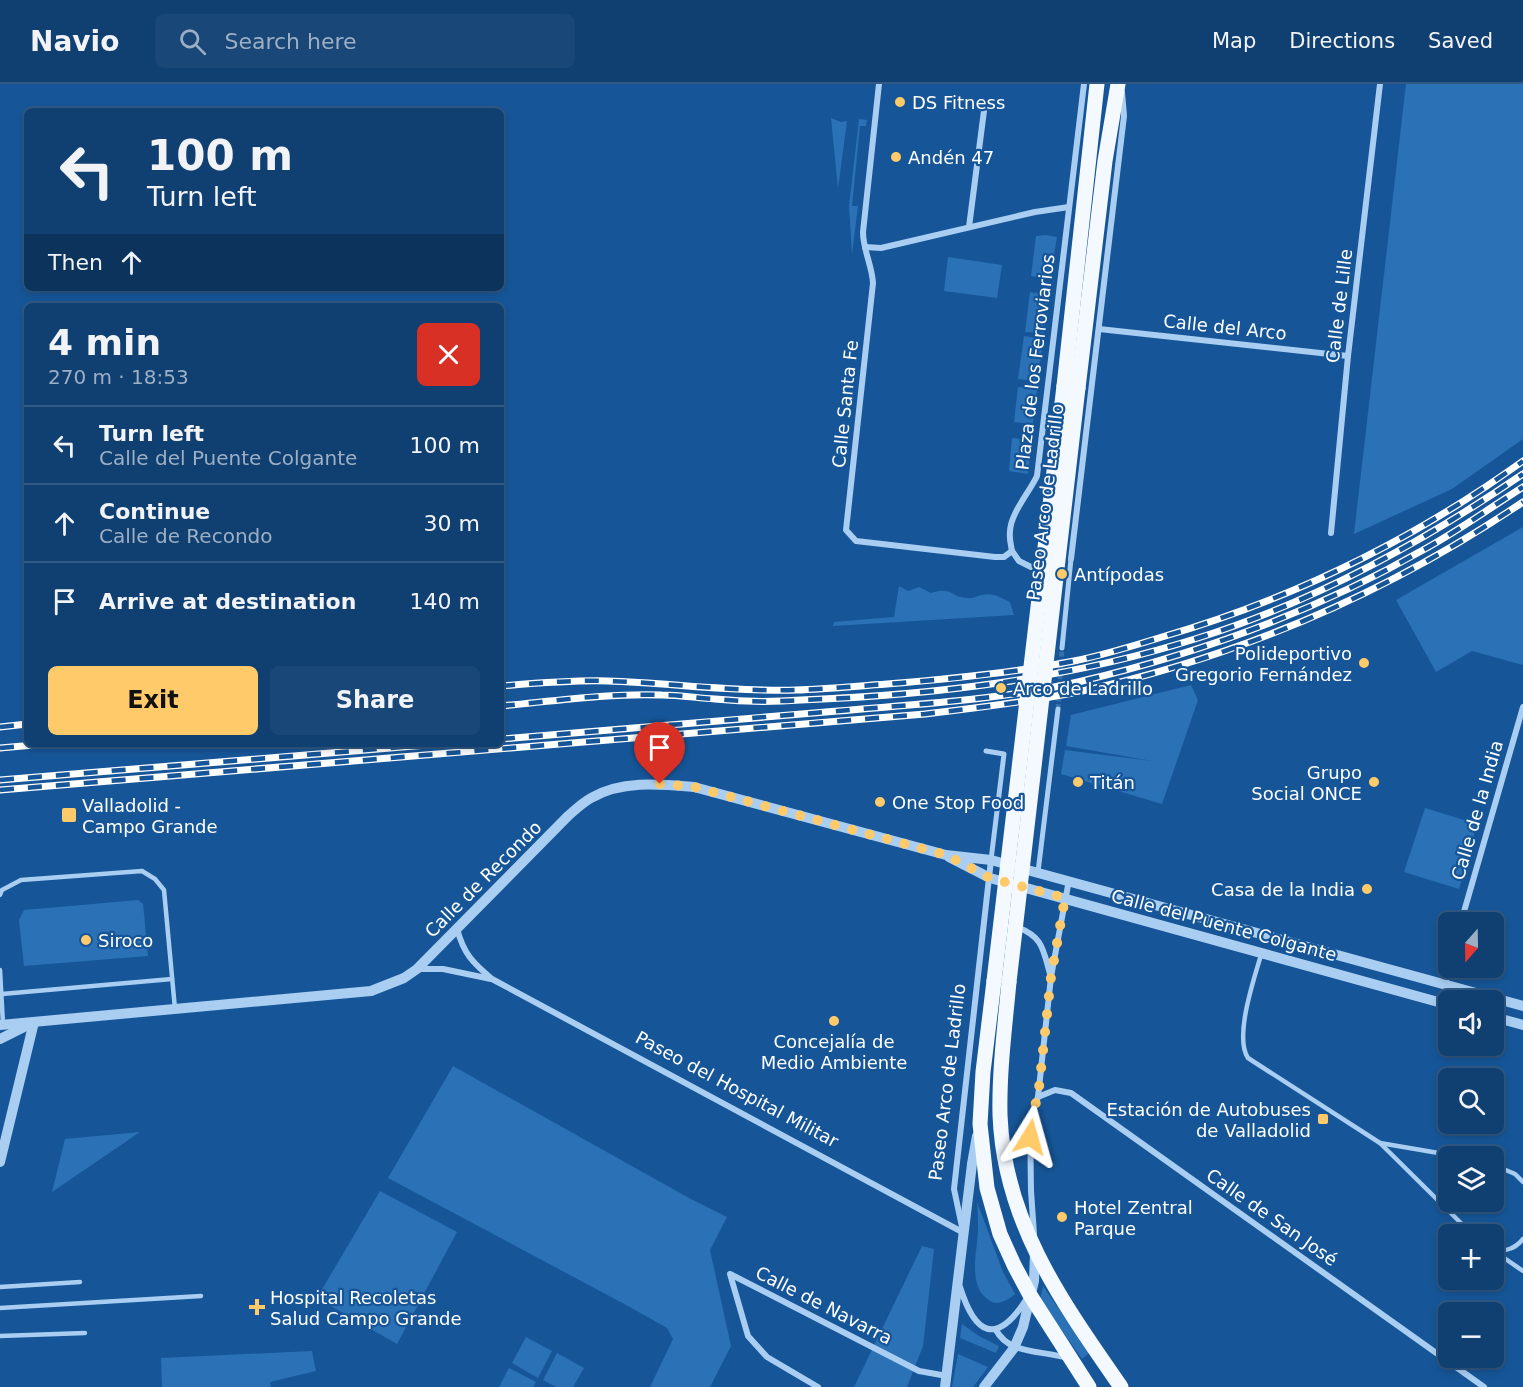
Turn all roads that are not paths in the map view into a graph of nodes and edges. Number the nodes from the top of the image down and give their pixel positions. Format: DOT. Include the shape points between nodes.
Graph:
graph roads {
  1 [pos="879,84"];
  2 [pos="1084,84"];
  3 [pos="1097,84"];
  4 [pos="1120,84"];
  5 [pos="1380,84"];
  6 [pos="985,103"];
  7 [pos="1070,207"];
  8 [pos="969,227"];
  9 [pos="865,248"];
  10 [pos="1099,329"];
  11 [pos="1348,356"];
  12 [pos="1071,387"];
  13 [pos="1331,533"];
  14 [pos="1012,551"];
  15 [pos="1071,559"];
  16 [pos="1031,567"];
  17 [pos="1062,648"];
  18 [pos="1523,707"];
  19 [pos="1058,709"];
  20 [pos="986,752"];
  21 [pos="946,855"];
  22 [pos="991,860"];
  23 [pos="1038,872"];
  24 [pos="990,878"];
  25 [pos="1068,880"];
  26 [pos="0,895"];
  27 [pos="1065,898"];
  28 [pos="1464,912"];
  29 [pos="457,928"];
  30 [pos="989,929"];
  31 [pos="1262,952"];
  32 [pos="417,969"];
  33 [pos="0,970"];
  34 [pos="1051,977"];
  35 [pos="1446,978"];
  36 [pos="172,979"];
  37 [pos="492,979"];
  38 [pos="1001,981"];
  39 [pos="1445,984"];
  40 [pos="1,990"];
  41 [pos="1438,1002"];
  42 [pos="1523,1006"];
  43 [pos="175,1009"];
  44 [pos="1504,1020"];
  45 [pos="34,1022"];
  46 [pos="1523,1025"];
  47 [pos="1,1027"];
  48 [pos="0,1039"];
  49 [pos="1038,1097"];
  50 [pos="980,1124"];
  51 [pos="1380,1143"];
  52 [pos="1438,1153"];
  53 [pos="0,1162"];
  54 [pos="1504,1169"];
  55 [pos="1523,1182"];
  56 [pos="1462,1224"];
  57 [pos="964,1233"];
  58 [pos="1523,1239"];
  59 [pos="1504,1250"];
  60 [pos="1035,1252"];
  61 [pos="1504,1258"];
  62 [pos="1523,1271"];
  63 [pos="958,1281"];
  64 [pos="80,1282"];
  65 [pos="0,1287"];
  66 [pos="1030,1295"];
  67 [pos="201,1296"];
  68 [pos="0,1308"];
  69 [pos="996,1330"];
  70 [pos="85,1333"];
  71 [pos="0,1336"];
  72 [pos="1014,1348"];
  73 [pos="1071,1359"];
  74 [pos="946,1382"];
  75 [pos="818,1387"];
  76 [pos="984,1387"];
  77 [pos="1089,1387"];
  78 [pos="1121,1387"];
  79 [pos="1484,1387"];
  1 -- 9 [label="street, Calle Santa Fe" via="863,232"];
  2 -- 7 [label="street"];
  3 -- 12 [label="main road, Paseo Arco de Ladrillo"];
  4 -- 10 [label="street, Paseo Arco de Ladrillo" via="1124,116"];
  4 -- 12 [label="main road, Paseo Arco de Ladrillo"];
  5 -- 11 [label="street, Calle de Lille"];
  6 -- 8 [label="street"];
  7 -- 8 [label="street"];
  7 -- 14 [label="street, Plaza de los Ferroviarios" via="1037,476 1014,513 1010,530"];
  8 -- 9 [label="street" via="881,248"];
  9 -- 14 [label="street, Calle Santa Fe" via="873,283 846,530 856,541 995,557"];
  10 -- 11 [label="street, Calle del Arco"];
  10 -- 15 [label="street, Paseo Arco de Ladrillo"];
  11 -- 13 [label="street, Calle de Lille"];
  12 -- 38 [label="main road, Paseo Arco de Ladrillo, bridge"];
  14 -- 16 [label="street" via="1019,561"];
  15 -- 17 [label="street, Paseo Arco de Ladrillo"];
  18 -- 28 [label="street, Calle de la India"];
  19 -- 23 [label="street"];
  20 -- 22 [label="street, Paseo Arco de Ladrillo" via="1004,754"];
  21 -- 22 [label="street, Calle de Recondo"];
  21 -- 24 [label="street, Calle de Recondo"];
  21 -- 29 [label="street, Calle de Recondo" via="694,787 625,786 592,798 568,816"];
  22 -- 23 [label="street, Calle del Puente Colgante"];
  22 -- 24 [label="street, Paseo Arco de Ladrillo"];
  23 -- 25 [label="street, Calle del Puente Colgante"];
  24 -- 27 [label="street, Calle del Puente Colgante"];
  24 -- 30 [label="street, Paseo Arco de Ladrillo"];
  25 -- 27 [label="street, Paseo Arco de Ladrillo"];
  25 -- 39 [label="street, Calle del Puente Colgante"];
  26 -- 36 [label="lane" via="21,879 142,871 164,890"];
  27 -- 31 [label="street, Calle del Puente Colgante"];
  27 -- 34 [label="street, Paseo Arco de Ladrillo"];
  29 -- 32 [label="street, Calle de Recondo"];
  29 -- 37 [label="street, Paseo del Hospital Militar" via="472,962"];
  30 -- 34 [label="street, Paseo Arco de Ladrillo" via="1002,922 1035,936 1042,944"];
  30 -- 57 [label="street, Paseo Arco de Ladrillo" via="954,1189"];
  31 -- 41 [label="street, Calle del Puente Colgante"];
  31 -- 51 [label="lane" via="1242,1033 1246,1055"];
  32 -- 37 [label="street, Paseo del Hospital Militar" via="442,969"];
  32 -- 43 [label="street, Calle de Recondo" via="371,991"];
  33 -- 40 [label="lane"];
  34 -- 49 [label="street, Paseo Arco de Ladrillo"];
  35 -- 39 [label="street"];
  36 -- 40 [label="lane"];
  36 -- 43 [label="lane"];
  37 -- 57 [label="street, Paseo del Hospital Militar"];
  38 -- 50 [label="main road, Paseo Arco de Ladrillo" via="983,1072"];
  38 -- 60 [label="main road, Paseo Arco de Ladrillo" via="1000,1116 1005,1161 1013,1198"];
  39 -- 42 [label="street, Calle del Puente Colgante"];
  40 -- 47 [label="lane"];
  43 -- 45 [label="street, Calle de Recondo"];
  44 -- 46 [label="street"];
  45 -- 47 [label="street, Calle de Recondo"];
  45 -- 48 [label="street, Calle de Recondo"];
  45 -- 53 [label="street"];
  49 -- 60 [label="street, Paseo Arco de Ladrillo" via="1030,1119"];
  49 -- 79 [label="street, Calle de San José" via="1055,1090 1071,1093"];
  50 -- 57 [label="street, Paseo Arco de Ladrillo"];
  50 -- 66 [label="main road, Paseo Arco de Ladrillo" via="987,1188 1000,1234"];
  51 -- 52 [label="lane"];
  51 -- 56 [label="lane"];
  54 -- 55 [label="lane"];
  57 -- 63 [label="street, Paseo Arco de Ladrillo"];
  58 -- 59 [label="lane"];
  60 -- 66 [label="street, Paseo Arco de Ladrillo"];
  60 -- 78 [label="main road"];
  61 -- 62 [label="lane"];
  63 -- 69 [label="street, Paseo Arco de Ladrillo" via="970,1315"];
  63 -- 74 [label="street, Paseo Arco de Ladrillo"];
  64 -- 65 [label="lane"];
  66 -- 69 [label="street, Paseo Arco de Ladrillo" via="1011,1321"];
  66 -- 72 [label="street, Paseo Arco de Ladrillo"];
  66 -- 73 [label="main road"];
  67 -- 68 [label="lane"];
  69 -- 72 [label="street"];
  70 -- 71 [label="lane"];
  72 -- 73 [label="street"];
  72 -- 76 [label="street, Paseo Arco de Ladrillo"];
  73 -- 77 [label="main road"];
  74 -- 75 [label="street, Calle de Navarra" via="730,1274 748,1336 767,1358"];
}
